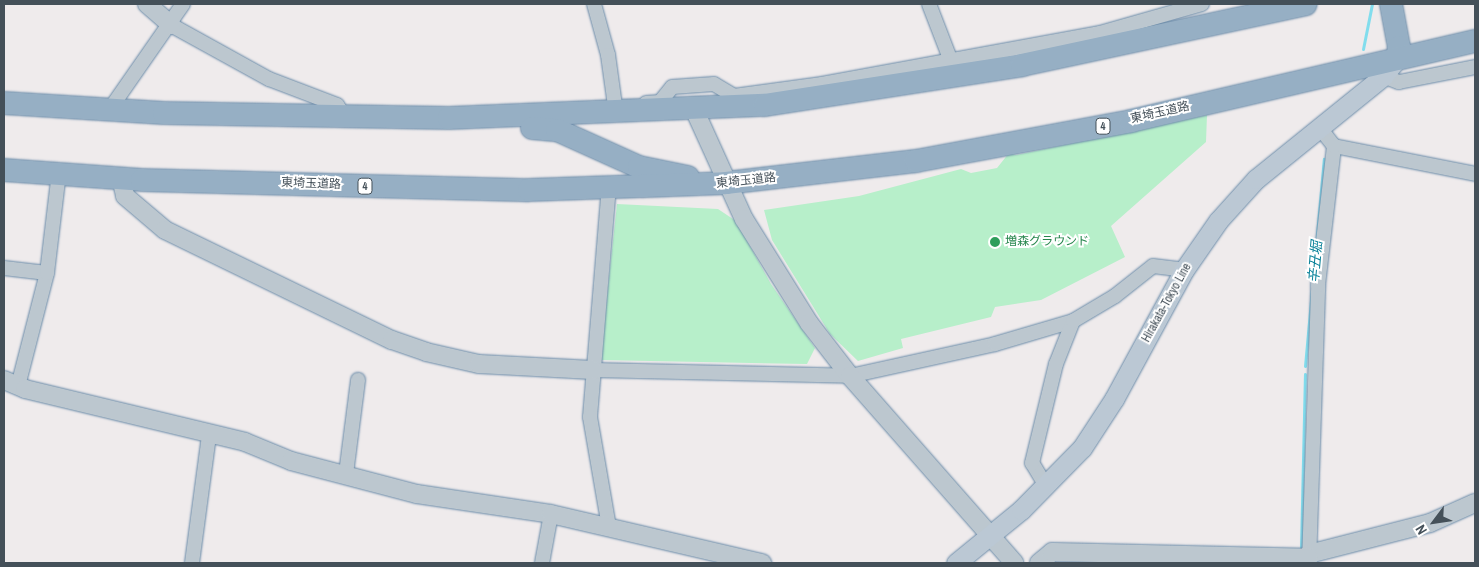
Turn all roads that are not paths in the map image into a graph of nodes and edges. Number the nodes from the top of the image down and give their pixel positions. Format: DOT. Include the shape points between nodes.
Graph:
graph roads {
  1 [pos="147,4"];
  2 [pos="184,4"];
  3 [pos="594,4"];
  4 [pos="929,4"];
  5 [pos="1202,4"];
  6 [pos="1306,4"];
  7 [pos="1391,4"];
  8 [pos="1154,18"];
  9 [pos="171,25"];
  10 [pos="1475,41"];
  11 [pos="1397,59"];
  12 [pos="951,61"];
  13 [pos="1475,67"];
  14 [pos="1330,73"];
  15 [pos="1383,76"];
  16 [pos="4,102"];
  17 [pos="1342,108"];
  18 [pos="110,109"];
  19 [pos="616,109"];
  20 [pos="694,109"];
  21 [pos="345,117"];
  22 [pos="474,118"];
  23 [pos="1319,127"];
  24 [pos="1334,146"];
  25 [pos="4,170"];
  26 [pos="59,174"];
  27 [pos="1475,174"];
  28 [pos="121,178"];
  29 [pos="726,184"];
  30 [pos="608,198"];
  31 [pos="4,268"];
  32 [pos="1184,270"];
  33 [pos="47,273"];
  34 [pos="1073,320"];
  35 [pos="593,370"];
  36 [pos="850,376"];
  37 [pos="358,380"];
  38 [pos="11,383"];
  39 [pos="209,434"];
  40 [pos="346,474"];
  41 [pos="1046,486"];
  42 [pos="1475,502"];
  43 [pos="551,514"];
  44 [pos="610,527"];
  45 [pos="991,536"];
  46 [pos="1309,558"];
  47 [pos="192,563"];
  48 [pos="542,563"];
  49 [pos="762,563"];
  50 [pos="956,563"];
  51 [pos="1014,563"];
  52 [pos="1039,563"];
  1 -- 9 [label="street"];
  2 -- 9 [label="street"];
  3 -- 19 [label="street"];
  4 -- 12 [label="street"];
  5 -- 8 [label="street"];
  6 -- 8 [label="highway"];
  7 -- 11 [label="highway" via="1399,47"];
  8 -- 12 [label="street" via="1100,33"];
  8 -- 20 [label="highway" via="1022,65 766,105"];
  9 -- 18 [label="street"];
  9 -- 21 [label="street" via="268,79 337,105"];
  10 -- 11 [label="highway, 東埼玉道路 / 4"];
  11 -- 14 [label="highway, 東埼玉道路 / 4"];
  11 -- 15 [label="main road, Hirakata-Tokyo Line"];
  12 -- 19 [label="street" via="734,96 714,84 672,87 660,102"];
  13 -- 15 [label="street" via="1399,82"];
  14 -- 17 [label="main road" via="1345,86"];
  14 -- 29 [label="highway, 東埼玉道路 / 4" via="1131,120 916,161"];
  15 -- 17 [label="main road, Hirakata-Tokyo Line"];
  16 -- 18 [label="highway"];
  17 -- 23 [label="main road, Hirakata-Tokyo Line"];
  18 -- 21 [label="highway"];
  19 -- 20 [label="highway"];
  19 -- 22 [label="highway"];
  20 -- 29 [label="street"];
  21 -- 22 [label="highway"];
  22 -- 29 [label="highway" via="557,130 639,167"];
  23 -- 24 [label="street"];
  23 -- 32 [label="main road, Hirakata-Tokyo Line" via="1250,186 1218,222"];
  24 -- 27 [label="street"];
  24 -- 46 [label="street" via="1318,285"];
  25 -- 26 [label="highway, 東埼玉道路 / 4"];
  26 -- 28 [label="highway, 東埼玉道路 / 4"];
  26 -- 33 [label="street"];
  28 -- 29 [label="highway, 東埼玉道路 / 4" via="529,190"];
  28 -- 35 [label="street" via="125,196 165,230 392,340 426,352 479,364"];
  29 -- 36 [label="street" via="786,291"];
  30 -- 35 [label="street"];
  31 -- 33 [label="street"];
  32 -- 34 [label="street" via="1153,266 1115,296"];
  32 -- 41 [label="main road, Hirakata-Tokyo Line" via="1097,428"];
  33 -- 38 [label="street"];
  34 -- 36 [label="street" via="995,344"];
  34 -- 41 [label="street" via="1056,364 1032,463"];
  35 -- 36 [label="street"];
  35 -- 44 [label="street" via="590,417"];
  36 -- 45 [label="street"];
  37 -- 40 [label="street"];
  38 -- 39 [label="street"];
  39 -- 40 [label="street"];
  39 -- 47 [label="street"];
  40 -- 43 [label="street" via="417,494"];
  41 -- 45 [label="main road, Hirakata-Tokyo Line"];
  42 -- 46 [label="street" via="1430,523"];
  43 -- 44 [label="street"];
  43 -- 48 [label="street"];
  44 -- 49 [label="street"];
  45 -- 50 [label="main road, Hirakata-Tokyo Line"];
  45 -- 51 [label="street"];
  46 -- 52 [label="street" via="1052,552"];
}
